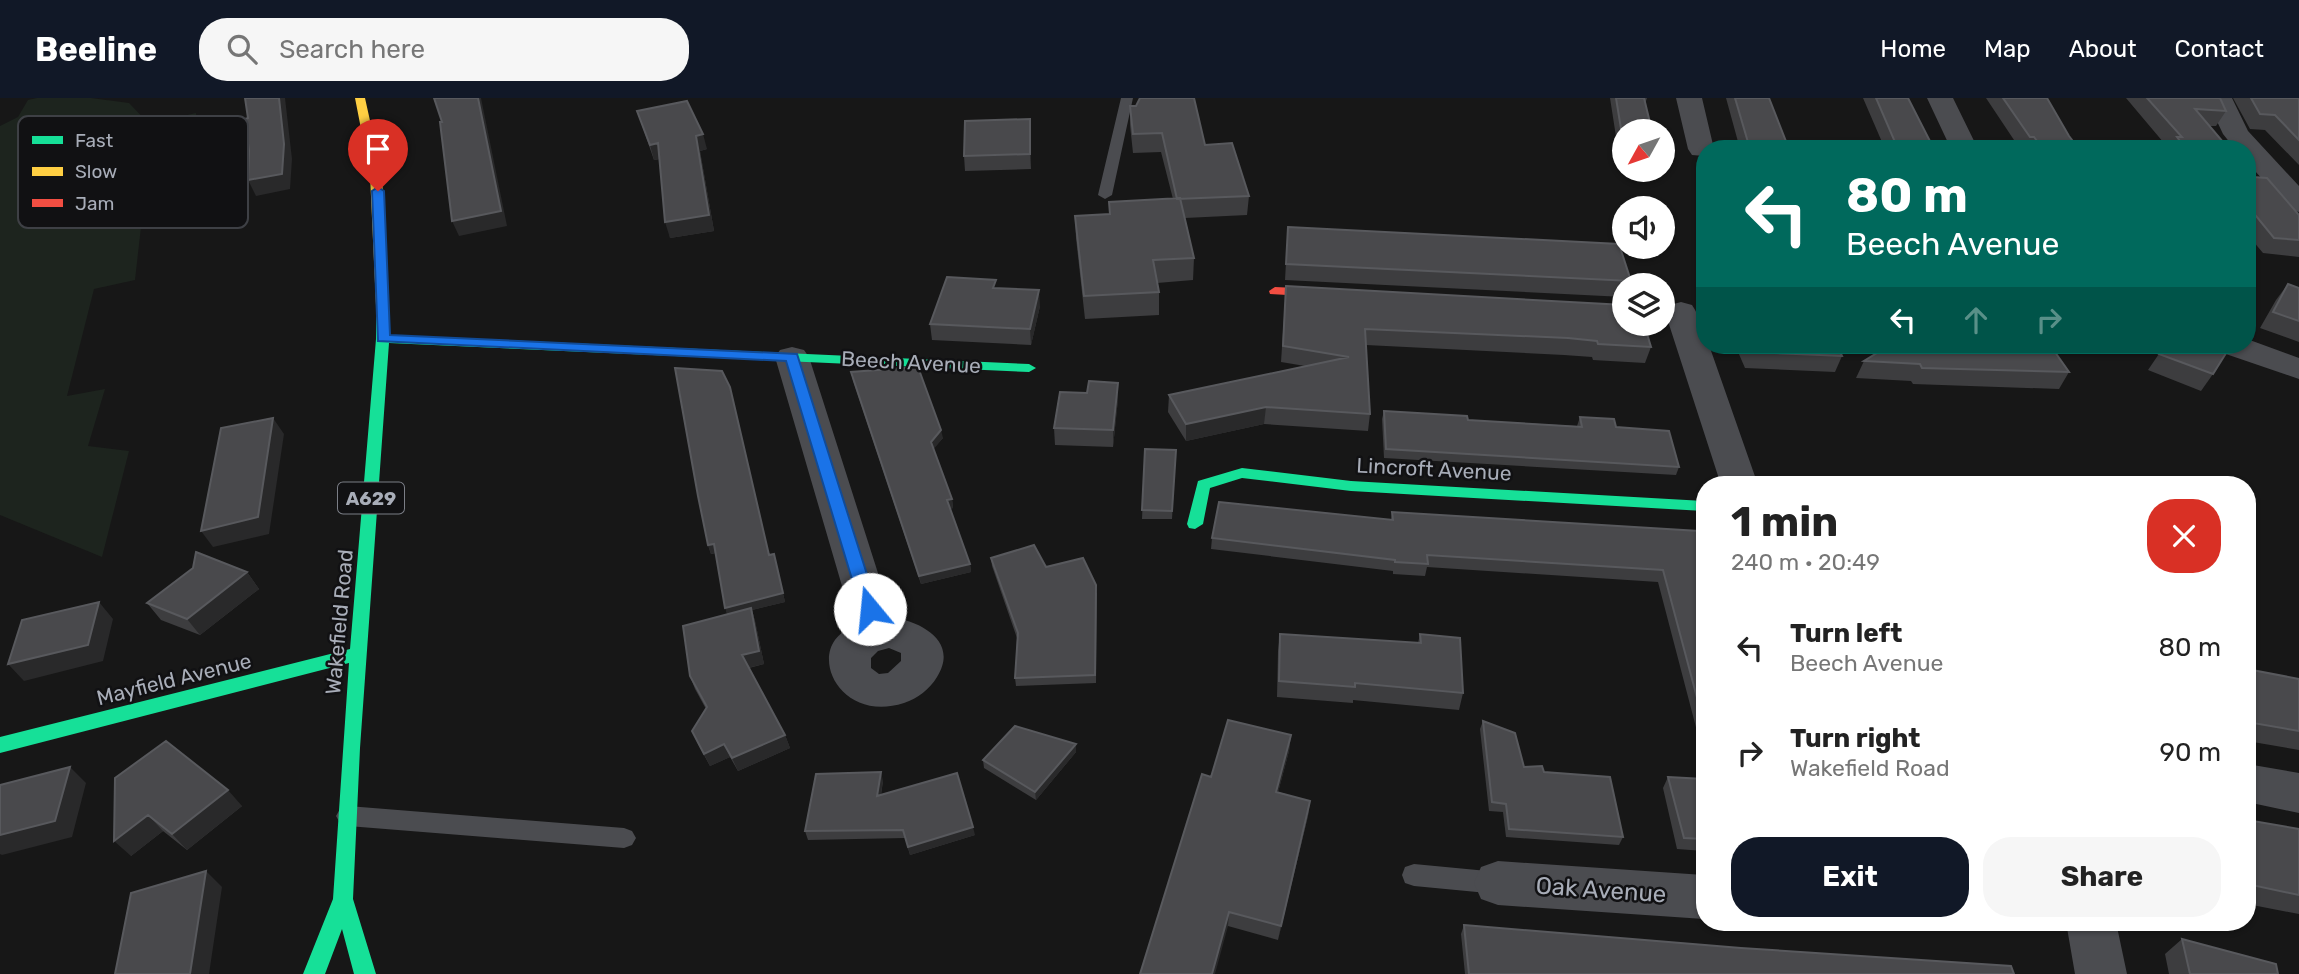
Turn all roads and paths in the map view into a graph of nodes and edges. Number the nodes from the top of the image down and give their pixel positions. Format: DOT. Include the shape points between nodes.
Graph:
graph roads {
  1 [pos="360,98"];
  2 [pos="1127,98"];
  3 [pos="1689,98"];
  4 [pos="1940,98"];
  5 [pos="2219,98"];
  6 [pos="1699,140"];
  7 [pos="1961,140"];
  8 [pos="2242,140"];
  9 [pos="2256,154"];
  10 [pos="2293,192"];
  11 [pos="1105,194"];
  12 [pos="1275,291"];
  13 [pos="1359,295"];
  14 [pos="1683,312"];
  15 [pos="383,339"];
  16 [pos="1696,351"];
  17 [pos="2256,353"];
  18 [pos="1697,354"];
  19 [pos="792,357"];
  20 [pos="1029,368"];
  21 [pos="2299,369"];
  22 [pos="1737,476"];
  23 [pos="1696,506"];
  24 [pos="1195,524"];
  25 [pos="877,634"];
  26 [pos="358,654"];
  27 [pos="0,745"];
  28 [pos="2256,785"];
  29 [pos="2299,793"];
  30 [pos="348,816"];
  31 [pos="624,838"];
  32 [pos="1413,875"];
  33 [pos="1498,883"];
  34 [pos="1696,896"];
  35 [pos="343,900"];
  36 [pos="2093,931"];
  37 [pos="314,974"];
  38 [pos="365,974"];
  39 [pos="2101,974"];
  1 -- 15 [label="main road, Wakefield Road / A629" via="368,122 381,212"];
  2 -- 11 [label="lane"];
  3 -- 6 [label="street"];
  4 -- 7 [label="street"];
  5 -- 8 [label="street"];
  9 -- 10 [label="street"];
  12 -- 13 [label="main road"];
  14 -- 16 [label="street"];
  15 -- 19 [label="main road, Beech Avenue"];
  15 -- 26 [label="main road, Wakefield Road / A629"];
  17 -- 21 [label="street"];
  18 -- 22 [label="street"];
  19 -- 20 [label="main road, Beech Avenue"];
  19 -- 25 [label="street"];
  23 -- 24 [label="main road, Lincroft Avenue" via="1351,486 1242,473 1203,485"];
  26 -- 27 [label="main road, Mayfield Avenue"];
  26 -- 30 [label="main road, Wakefield Road / A629"];
  28 -- 29 [label="street"];
  30 -- 31 [label="lane"];
  30 -- 35 [label="main road, Wakefield Road / A629"];
  32 -- 33 [label="lane"];
  33 -- 34 [label="street, Oak Avenue"];
  35 -- 37 [label="main road, Wakefield Road / A629"];
  35 -- 38 [label="main road, Wakefield Road / A629"];
  36 -- 39 [label="street"];
}
